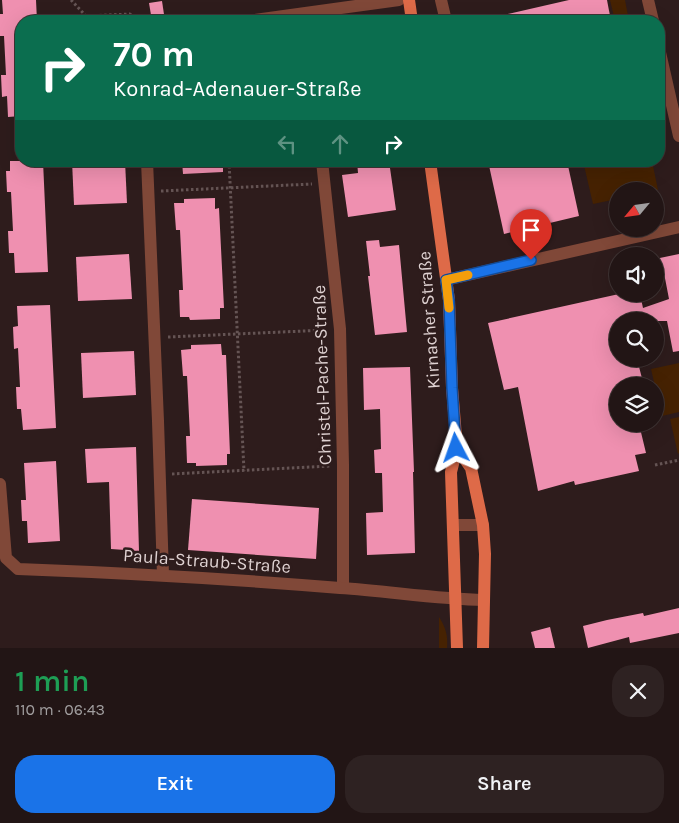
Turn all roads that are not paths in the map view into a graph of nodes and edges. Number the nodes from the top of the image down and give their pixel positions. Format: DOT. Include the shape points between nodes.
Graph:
graph roads {
  1 [pos="400,0"];
  2 [pos="409,0"];
  3 [pos="442,0"];
  4 [pos="648,0"];
  5 [pos="314,15"];
  6 [pos="411,15"];
  7 [pos="445,15"];
  8 [pos="652,15"];
  9 [pos="665,74"];
  10 [pos="679,136"];
  11 [pos="147,167"];
  12 [pos="323,167"];
  13 [pos="431,167"];
  14 [pos="679,227"];
  15 [pos="446,280"];
  16 [pos="456,448"];
  17 [pos="0,484"];
  18 [pos="453,525"];
  19 [pos="483,525"];
  20 [pos="163,575"];
  21 [pos="343,588"];
  22 [pos="455,600"];
  23 [pos="484,600"];
  24 [pos="457,648"];
  25 [pos="483,648"];
  1 -- 5 [label="street"];
  2 -- 6 [label="main road"];
  3 -- 7 [label="street"];
  4 -- 8 [label="street"];
  9 -- 10 [label="street"];
  11 -- 20 [label="street"];
  12 -- 21 [label="street, Christel-Pache-Straße" via="340,329"];
  13 -- 15 [label="main road, Kirnacher Straße"];
  14 -- 15 [label="street"];
  15 -- 16 [label="main road, Kirnacher Straße"];
  16 -- 18 [label="main road, Kirnacher Straße" via="451,472"];
  16 -- 19 [label="main road" via="471,468"];
  17 -- 20 [label="street, Paula-Straub-Straße" via="6,558 18,569"];
  18 -- 19 [label="street"];
  18 -- 22 [label="main road, Kirnacher Straße"];
  19 -- 23 [label="main road"];
  20 -- 21 [label="street, Paula-Straub-Straße"];
  21 -- 22 [label="street, Paula-Straub-Straße"];
  22 -- 23 [label="street, Paula-Straub-Straße"];
  22 -- 24 [label="main road, Kirnacher Straße"];
  23 -- 25 [label="main road"];
}
